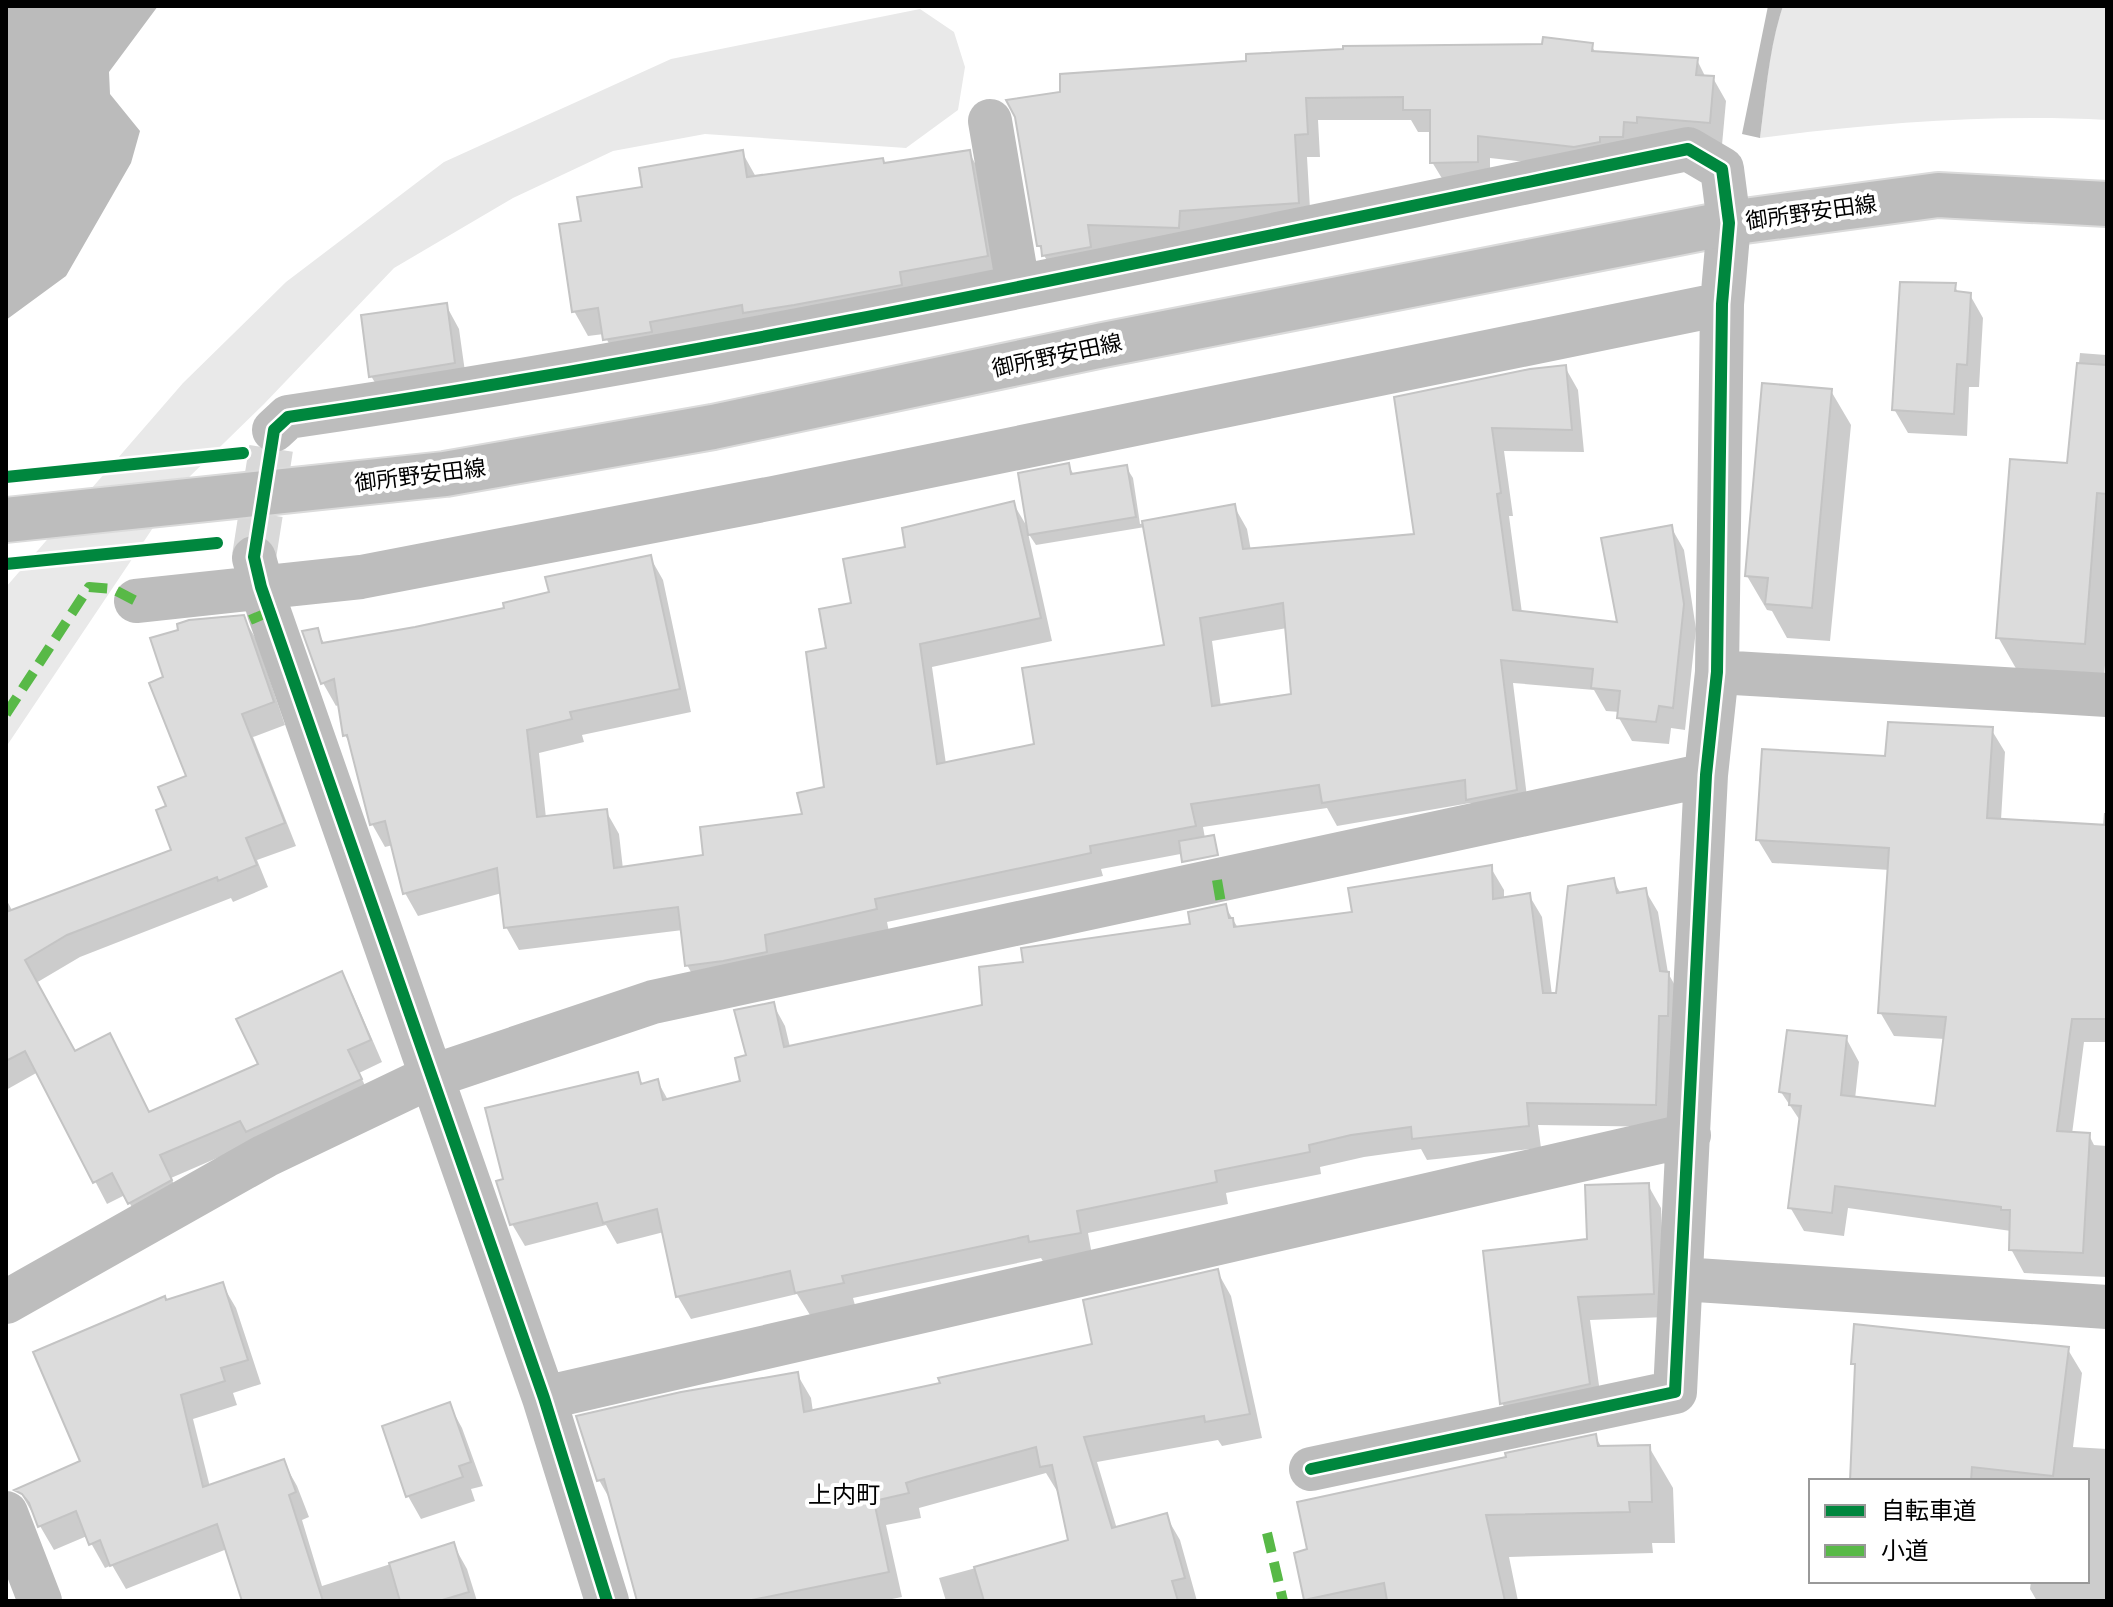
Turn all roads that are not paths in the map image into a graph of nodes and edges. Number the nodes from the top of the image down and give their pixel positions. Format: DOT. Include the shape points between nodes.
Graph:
graph roads {
  1 [pos="990,121"];
  2 [pos="2107,204"];
  3 [pos="1729,223"];
  4 [pos="1018,286"];
  5 [pos="1722,304"];
  6 [pos="274,430"];
  7 [pos="6,520"];
  8 [pos="257,572"];
  9 [pos="136,601"];
  10 [pos="1717,672"];
  11 [pos="2107,695"];
  12 [pos="1706,775"];
  13 [pos="430,1077"];
  14 [pos="1689,1135"];
  15 [pos="1681,1279"];
  16 [pos="6,1302"];
  17 [pos="2107,1307"];
  18 [pos="544,1398"];
  19 [pos="1311,1469"];
  20 [pos="6,1513"];
  21 [pos="40,1601"];
  22 [pos="607,1601"];
  1 -- 4 [label="street"];
  2 -- 3 [label="street, 御所野安田線" via="1938,195"];
  3 -- 4 [label="street" via="1722,169 1688,149"];
  3 -- 5 [label="street"];
  3 -- 7 [label="street, 御所野安田線" via="713,427 445,474"];
  4 -- 6 [label="street" via="474,389 288,417"];
  5 -- 8 [label="street" via="361,577"];
  5 -- 10 [label="street"];
  8 -- 9 [label="street"];
  8 -- 13 [label="street"];
  10 -- 11 [label="street"];
  10 -- 12 [label="street"];
  12 -- 13 [label="street" via="653,1002"];
  12 -- 14 [label="street"];
  13 -- 16 [label="street" via="265,1156"];
  13 -- 18 [label="street"];
  14 -- 15 [label="street"];
  14 -- 18 [label="street"];
  15 -- 17 [label="street"];
  15 -- 19 [label="street" via="1675,1392"];
  18 -- 22 [label="street"];
  20 -- 21 [label="street"];
}
